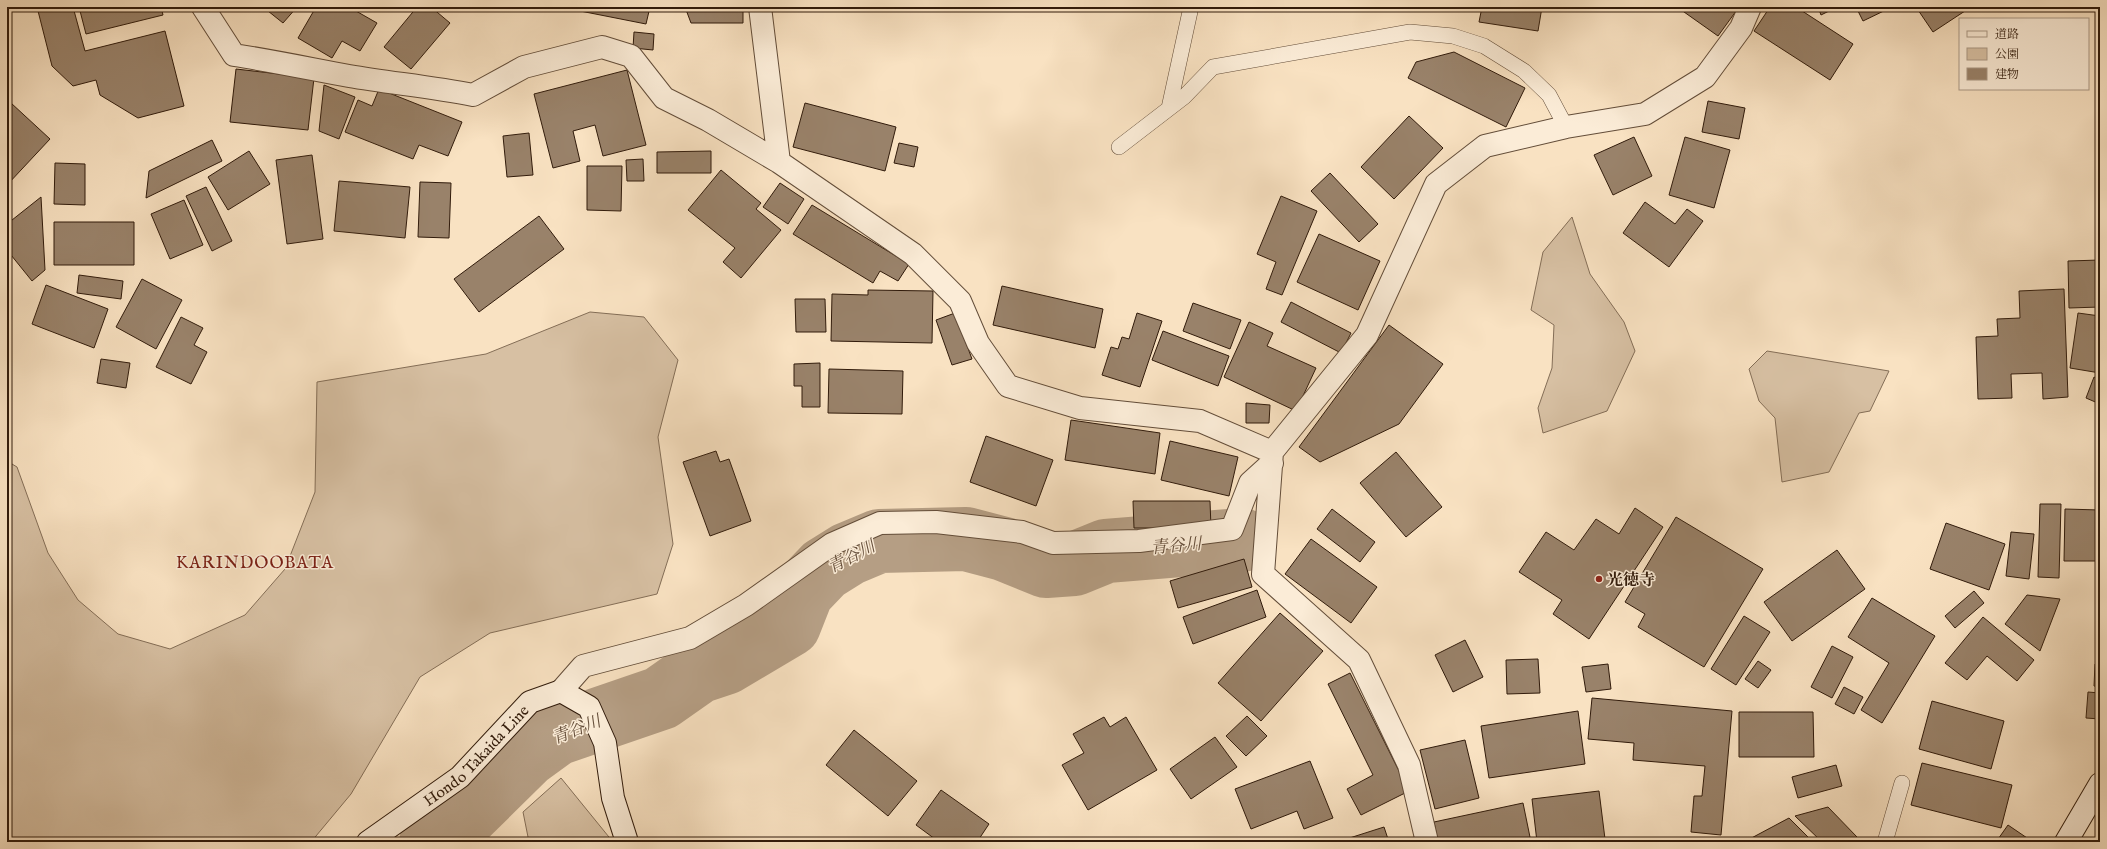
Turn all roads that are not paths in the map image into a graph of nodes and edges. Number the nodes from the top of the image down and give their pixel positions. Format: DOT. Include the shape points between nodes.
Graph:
graph roads {
  1 [pos="203,7"];
  2 [pos="760,7"];
  3 [pos="1191,7"];
  4 [pos="1750,7"];
  5 [pos="1168,108"];
  6 [pos="1566,127"];
  7 [pos="1119,147"];
  8 [pos="779,162"];
  9 [pos="1272,457"];
  10 [pos="561,691"];
  11 [pos="1902,783"];
  12 [pos="2100,784"];
  13 [pos="368,842"];
  14 [pos="627,842"];
  15 [pos="1427,842"];
  16 [pos="1885,842"];
  17 [pos="2066,842"];
  1 -- 8 [label="street" via="234,55 473,95 524,67 602,47 631,56 664,98 708,120"];
  2 -- 8 [label="street"];
  3 -- 5 [label="lane"];
  4 -- 6 [label="street" via="1741,28 1705,77 1645,114"];
  5 -- 6 [label="lane" via="1184,98 1213,67 1410,32 1453,36 1484,46 1511,62 1549,95"];
  5 -- 7 [label="lane"];
  6 -- 9 [label="street" via="1485,146 1436,184 1368,334"];
  8 -- 9 [label="street" via="913,254 960,301 978,343 1008,386 1080,408 1200,421"];
  9 -- 10 [label="street" via="1250,483 1232,529 1139,541 1053,544 1022,532 936,522 880,523 832,544 746,605 690,638 583,666"];
  9 -- 15 [label="street" via="1264,574 1359,660 1409,765"];
  10 -- 13 [label="street, Hondo Takaida Line" via="530,702 460,778"];
  10 -- 14 [label="street" via="589,707 605,743 613,798"];
  11 -- 16 [label="lane"];
  12 -- 17 [label="street"];
}
